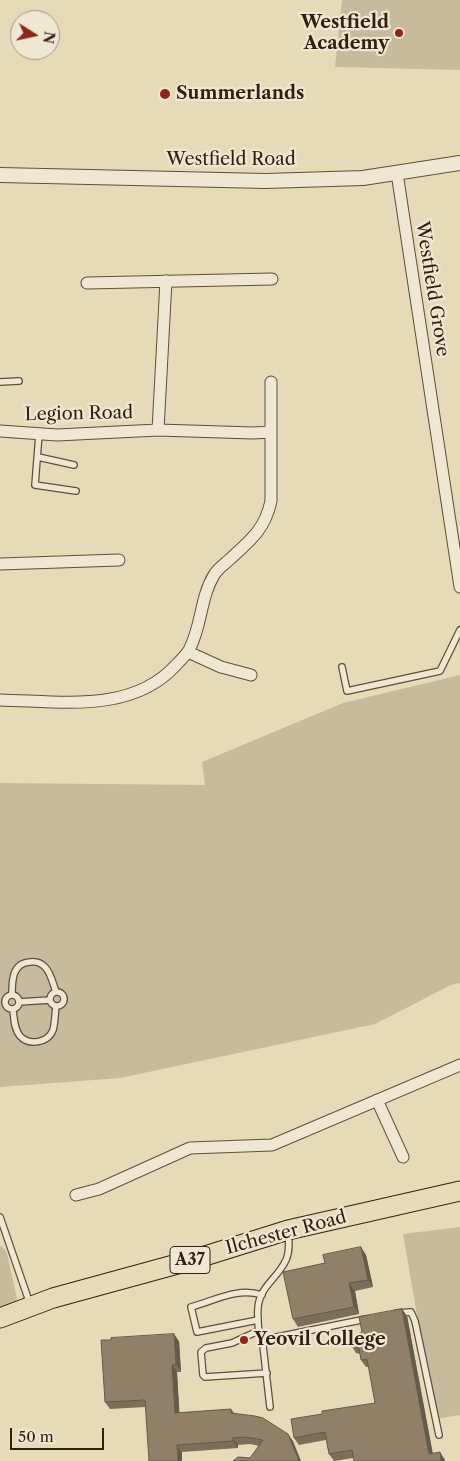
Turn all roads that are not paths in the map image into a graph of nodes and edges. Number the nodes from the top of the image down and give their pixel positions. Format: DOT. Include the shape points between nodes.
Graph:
graph roads {
  1 [pos="460,163"];
  2 [pos="397,173"];
  3 [pos="0,175"];
  4 [pos="272,279"];
  5 [pos="166,281"];
  6 [pos="87,283"];
  7 [pos="19,381"];
  8 [pos="0,382"];
  9 [pos="271,382"];
  10 [pos="158,430"];
  11 [pos="0,431"];
  12 [pos="270,432"];
  13 [pos="39,434"];
  14 [pos="38,457"];
  15 [pos="74,465"];
  16 [pos="76,491"];
  17 [pos="118,560"];
  18 [pos="0,564"];
  19 [pos="460,587"];
  20 [pos="460,630"];
  21 [pos="188,652"];
  22 [pos="342,667"];
  23 [pos="251,675"];
  24 [pos="0,700"];
  25 [pos="56,992"];
  26 [pos="12,995"];
  27 [pos="50,1000"];
  28 [pos="20,1002"];
  29 [pos="3,1004"];
  30 [pos="56,1006"];
  31 [pos="13,1010"];
  32 [pos="460,1064"];
  33 [pos="377,1100"];
  34 [pos="403,1157"];
  35 [pos="460,1191"];
  36 [pos="76,1195"];
  37 [pos="0,1218"];
  38 [pos="288,1230"];
  39 [pos="2,1233"];
  40 [pos="262,1295"];
  41 [pos="30,1306"];
  42 [pos="394,1313"];
  43 [pos="375,1317"];
  44 [pos="0,1318"];
  45 [pos="258,1320"];
  46 [pos="258,1331"];
  47 [pos="262,1337"];
  48 [pos="267,1373"];
  49 [pos="270,1407"];
  50 [pos="439,1435"];
  1 -- 2 [label="street, Westfield Road"];
  2 -- 3 [label="street, Westfield Road" via="363,178 266,181"];
  2 -- 19 [label="street, Westfield Grove"];
  4 -- 5 [label="street"];
  5 -- 6 [label="street"];
  5 -- 10 [label="street, Legion Road"];
  7 -- 8 [label="lane"];
  9 -- 12 [label="street"];
  10 -- 12 [label="street, Legion Road"];
  10 -- 13 [label="street, Legion Road"];
  11 -- 13 [label="street, Legion Road"];
  12 -- 21 [label="street" via="271,501 268,517 259,531 216,572 208,586 196,635"];
  13 -- 14 [label="lane"];
  14 -- 15 [label="lane"];
  14 -- 16 [label="lane" via="35,485"];
  17 -- 18 [label="street"];
  20 -- 22 [label="lane" via="440,671 347,691"];
  21 -- 23 [label="street" via="221,667"];
  21 -- 24 [label="street" via="166,676 140,691 116,698 89,702"];
  25 -- 26 [label="lane" via="46,967 28,962 13,973"];
  25 -- 27 [label="lane"];
  25 -- 30 [label="lane" via="65,998"];
  26 -- 28 [label="lane"];
  26 -- 29 [label="lane"];
  27 -- 28 [label="lane"];
  27 -- 30 [label="lane"];
  28 -- 31 [label="lane"];
  29 -- 31 [label="lane"];
  30 -- 31 [label="lane" via="52,1031 44,1040 37,1042 20,1036"];
  32 -- 33 [label="street"];
  33 -- 34 [label="street"];
  33 -- 36 [label="street" via="272,1145 190,1148 99,1189"];
  35 -- 38 [label="highway, Ilchester Road / A37"];
  37 -- 39 [label="lane"];
  38 -- 40 [label="lane" via="286,1261"];
  38 -- 41 [label="highway, Ilchester Road / A37"];
  39 -- 41 [label="lane"];
  40 -- 45 [label="lane"];
  40 -- 45 [label="lane" via="250,1292 224,1295 191,1307 197,1332"];
  41 -- 44 [label="highway, Ilchester Road / A37"];
  42 -- 50 [label="lane" via="411,1312 415,1321"];
  43 -- 47 [label="lane" via="272,1338"];
  45 -- 46 [label="lane"];
  46 -- 47 [label="lane"];
  46 -- 48 [label="lane" via="201,1352 203,1375"];
  47 -- 48 [label="lane"];
  48 -- 49 [label="lane"];
}
